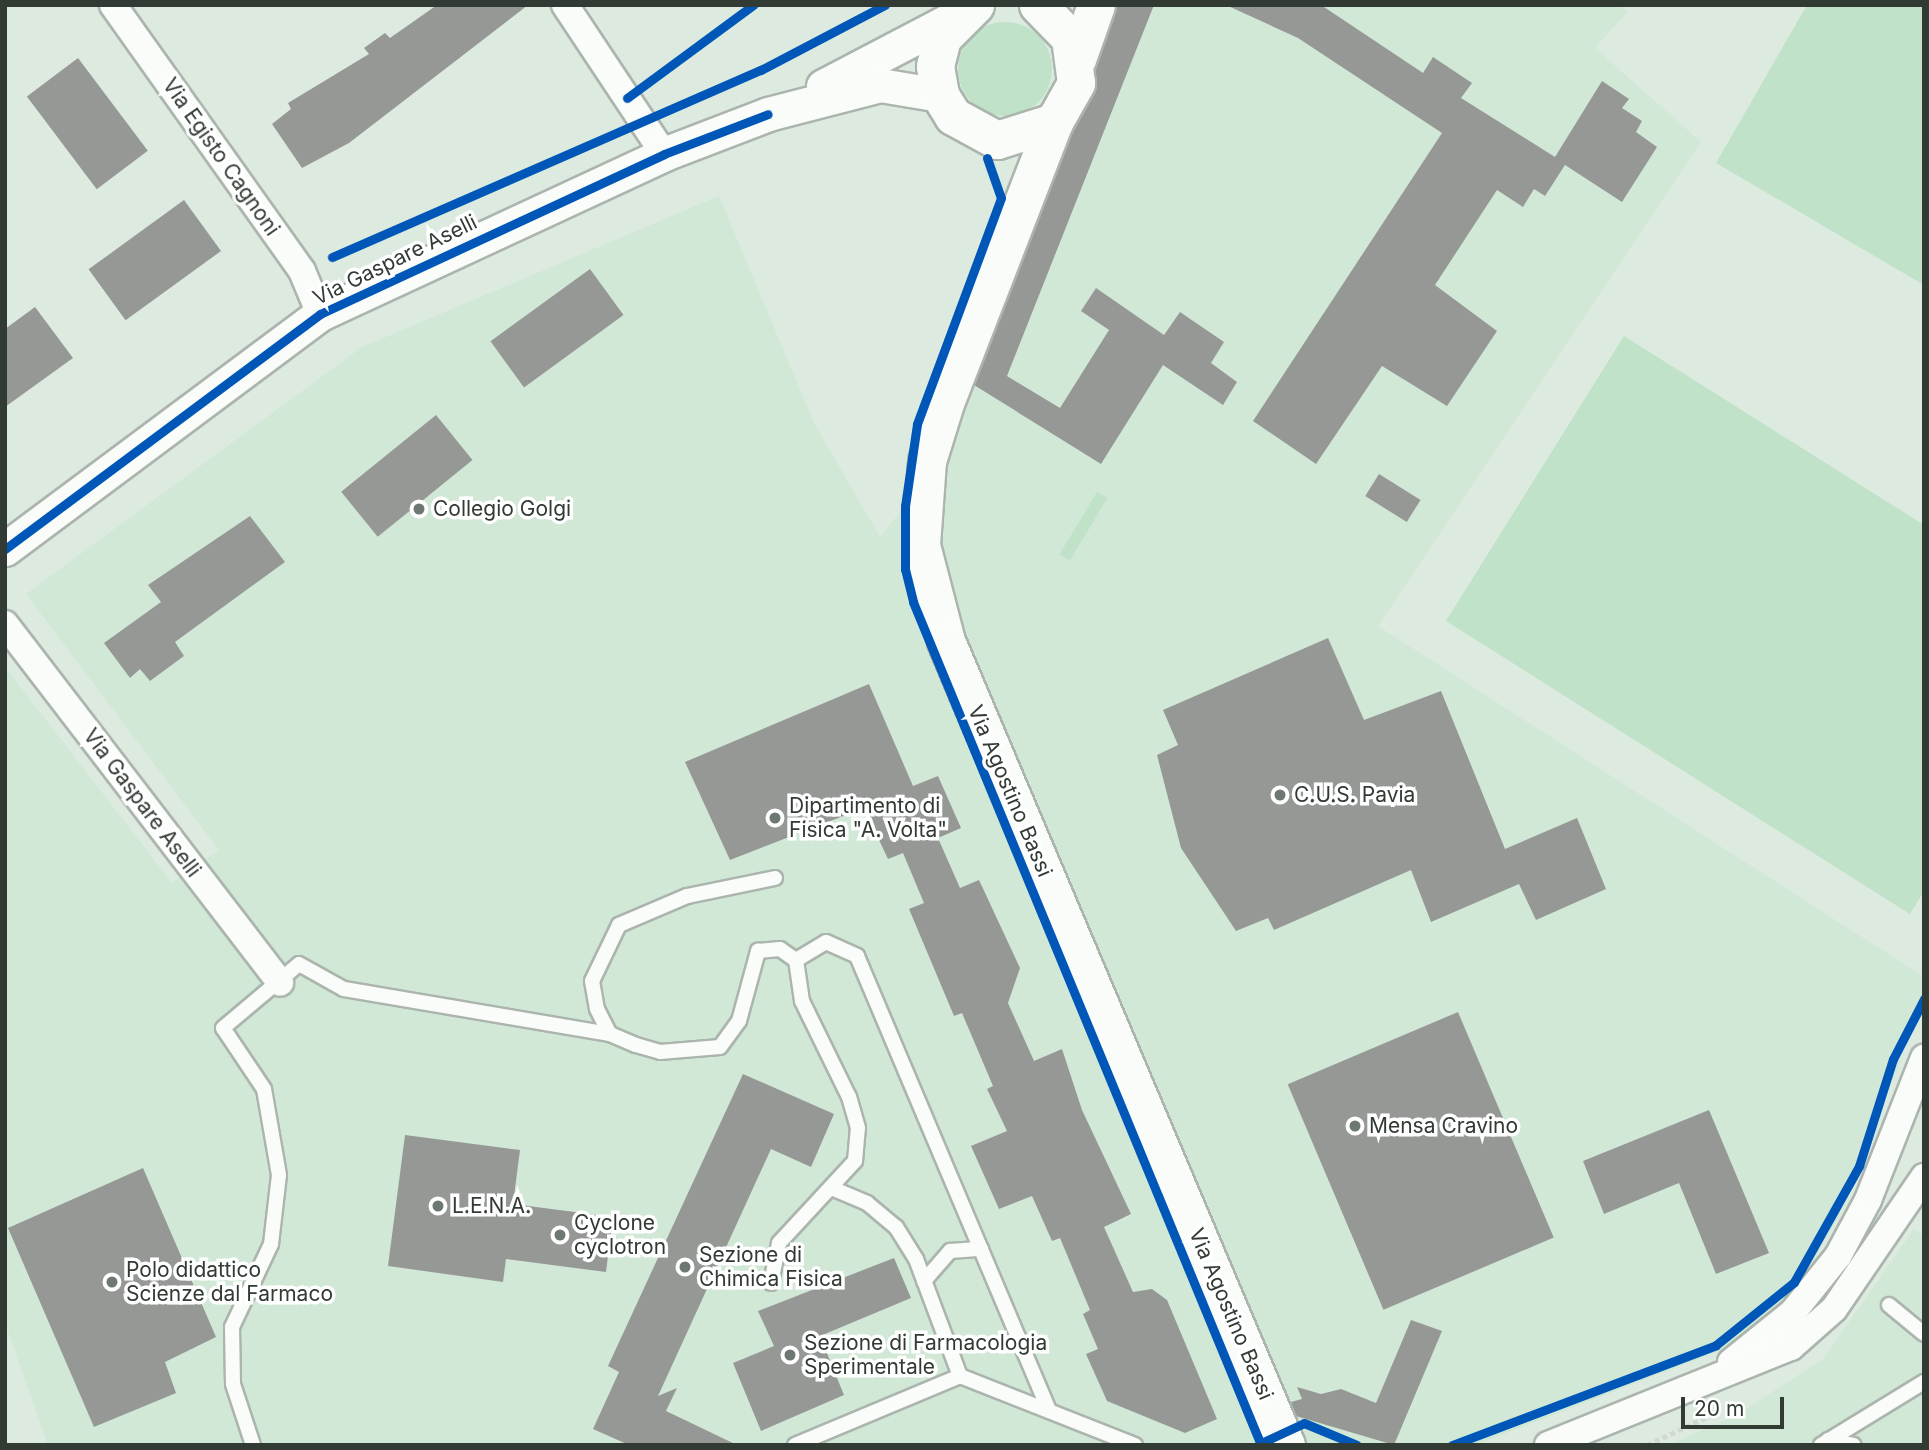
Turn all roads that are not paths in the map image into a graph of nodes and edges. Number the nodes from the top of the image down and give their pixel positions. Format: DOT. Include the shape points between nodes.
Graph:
graph roads {
  1 [pos="113,5"];
  2 [pos="565,5"];
  3 [pos="1038,5"];
  4 [pos="1096,5"];
  5 [pos="967,10"];
  6 [pos="1077,59"];
  7 [pos="940,95"];
  8 [pos="768,114"];
  9 [pos="1054,122"];
  10 [pos="997,140"];
  11 [pos="664,154"];
  12 [pos="1016,229"];
  13 [pos="320,314"];
  14 [pos="5,549"];
  15 [pos="5,624"];
  16 [pos="775,878"];
  17 [pos="796,960"];
  18 [pos="280,983"];
  19 [pos="610,1034"];
  20 [pos="1924,1058"];
  21 [pos="1916,1106"];
  22 [pos="834,1189"];
  23 [pos="1921,1189"];
  24 [pos="981,1249"];
  25 [pos="924,1281"];
  26 [pos="772,1283"];
  27 [pos="1889,1305"];
  28 [pos="1924,1334"];
  29 [pos="960,1376"];
  30 [pos="1924,1382"];
  31 [pos="1687,1393"];
  32 [pos="1049,1411"];
  33 [pos="1824,1443"];
  34 [pos="253,1445"];
  35 [pos="795,1445"];
  36 [pos="1135,1445"];
  37 [pos="1286,1445"];
  38 [pos="1548,1445"];
  39 [pos="1854,1445"];
  1 -- 13 [label="street, Via Egisto Cagnoni" via="302,271"];
  2 -- 11 [label="street"];
  3 -- 6 [label="main road" via="1057,19"];
  4 -- 6 [label="main road, Via Agostino Bassi"];
  5 -- 7 [label="main road" via="942,38 935,66"];
  5 -- 8 [label="street, Via Gaspare Aselli"];
  6 -- 9 [label="main road, Via Agostino Bassi" via="1072,93"];
  7 -- 8 [label="street, Via Gaspare Aselli" via="880,85"];
  7 -- 10 [label="main road" via="973,132"];
  8 -- 11 [label="street, Via Gaspare Aselli"];
  9 -- 10 [label="main road"];
  9 -- 12 [label="main road, Via Agostino Bassi"];
  10 -- 12 [label="main road" via="1017,176"];
  11 -- 13 [label="street, Via Gaspare Aselli"];
  12 -- 37 [label="main road, Via Agostino Bassi" via="927,461 921,545 929,589"];
  13 -- 14 [label="street, Via Gaspare Aselli"];
  15 -- 18 [label="street, Via Gaspare Aselli"];
  16 -- 19 [label="lane" via="687,895 619,925 592,981"];
  17 -- 19 [label="lane" via="780,949 758,951 739,1021 720,1047 660,1052"];
  17 -- 22 [label="lane" via="803,1001 858,1128 855,1161"];
  17 -- 24 [label="lane" via="826,942 857,956"];
  18 -- 19 [label="lane" via="299,964 344,989"];
  18 -- 34 [label="lane" via="223,1028 264,1089 279,1175 271,1244 232,1326 233,1384"];
  20 -- 21 [label="street"];
  21 -- 31 [label="street" via="1819,1283 1759,1342"];
  22 -- 25 [label="lane" via="867,1202 896,1227"];
  22 -- 26 [label="lane" via="779,1243"];
  23 -- 31 [label="street" via="1834,1309 1809,1333"];
  24 -- 25 [label="lane" via="950,1251"];
  24 -- 32 [label="lane"];
  25 -- 29 [label="lane"];
  27 -- 28 [label="lane"];
  29 -- 32 [label="lane"];
  29 -- 35 [label="lane"];
  30 -- 33 [label="lane"];
  31 -- 38 [label="street"];
  32 -- 36 [label="lane"];
  33 -- 39 [label="lane"];
}
